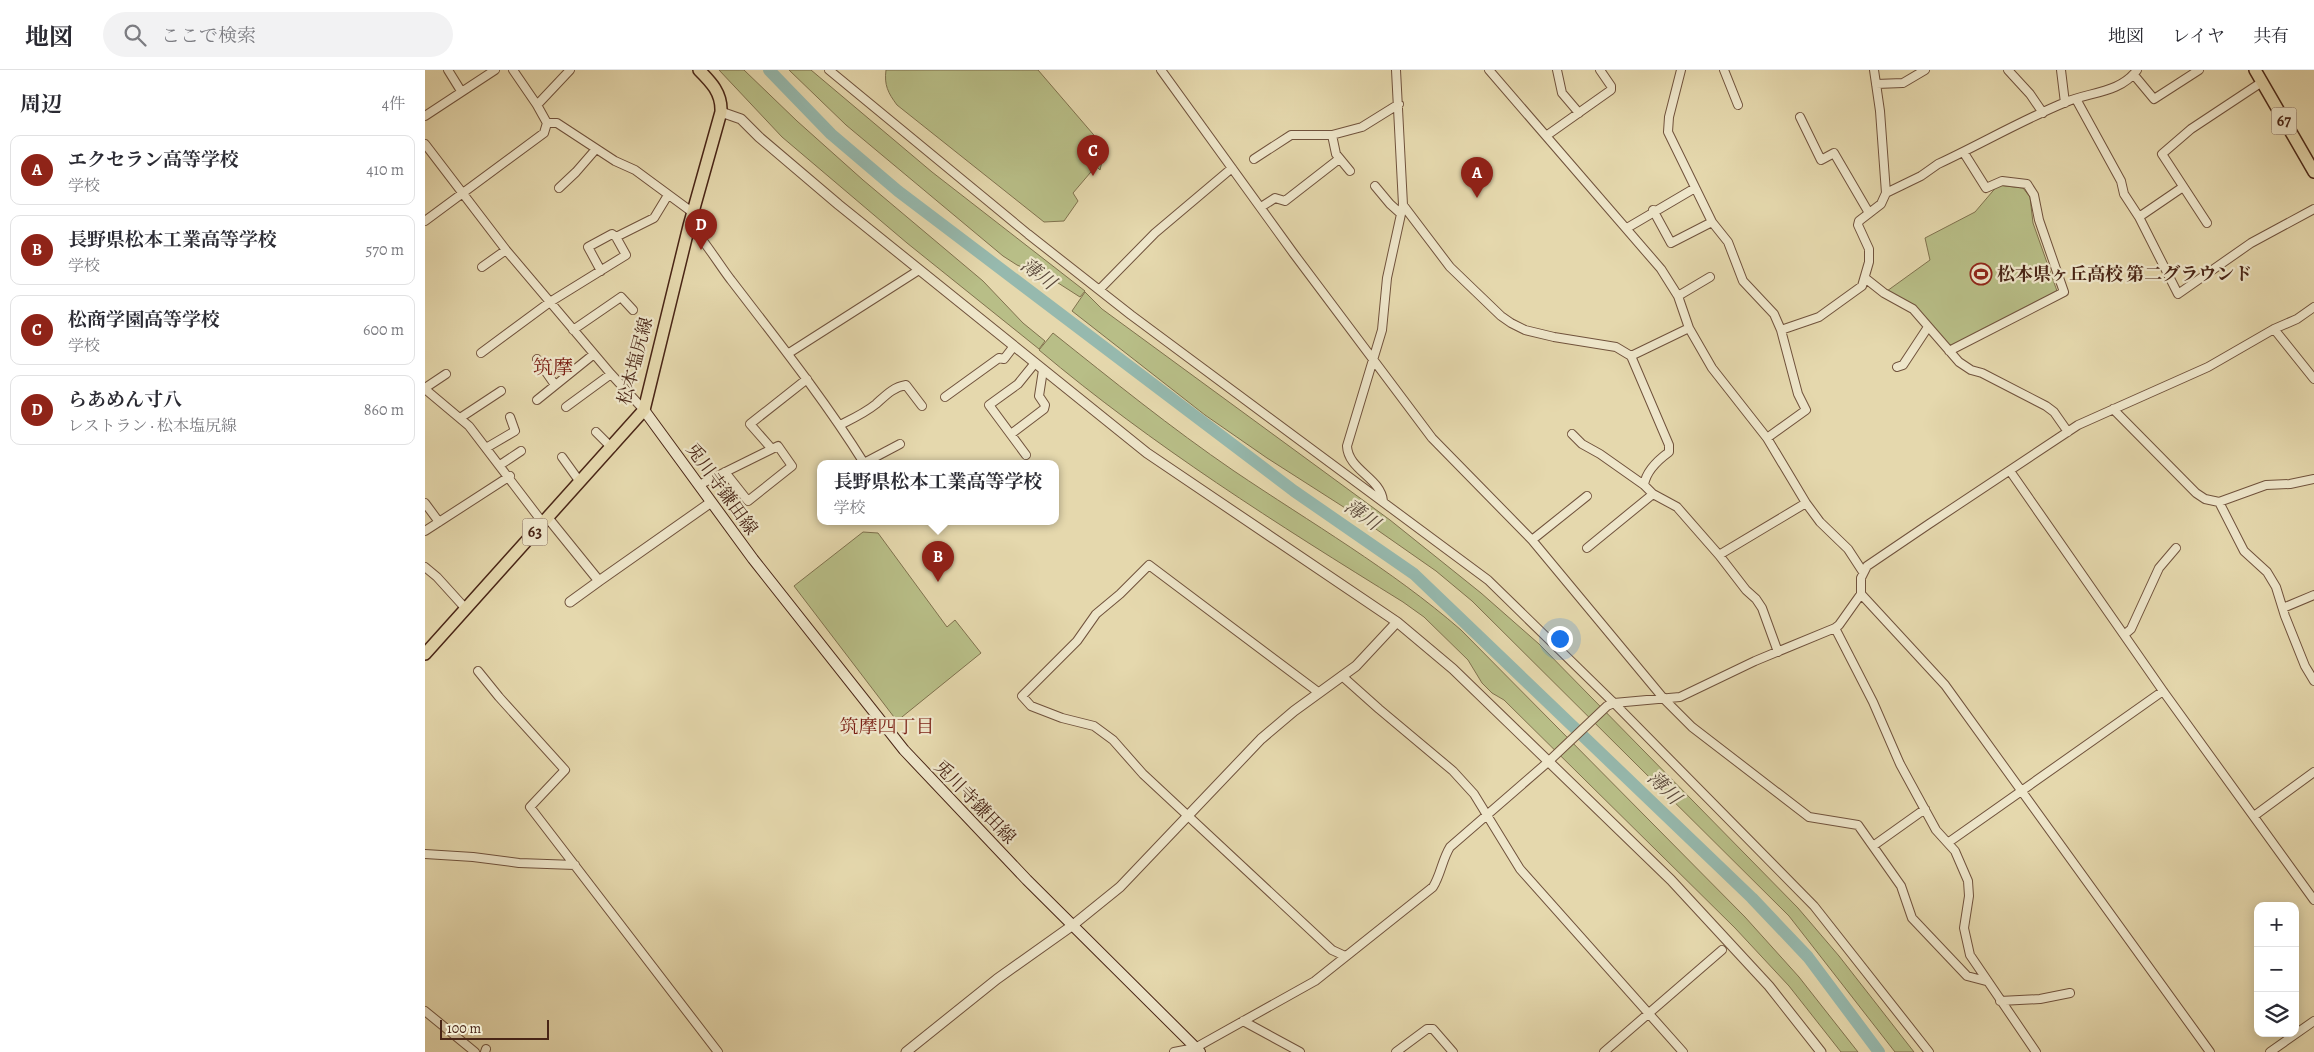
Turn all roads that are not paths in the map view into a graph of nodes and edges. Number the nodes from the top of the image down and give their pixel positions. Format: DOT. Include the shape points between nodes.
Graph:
graph roads {
  1 [pos="448,70"];
  2 [pos="495,70"];
  3 [pos="513,70"];
  4 [pos="570,70"];
  5 [pos="699,70"];
  6 [pos="829,70"];
  7 [pos="1396,70"];
  8 [pos="1489,70"];
  9 [pos="1557,70"];
  10 [pos="1600,70"];
  11 [pos="1681,70"];
  12 [pos="1724,70"];
  13 [pos="1874,70"];
  14 [pos="1925,70"];
  15 [pos="2008,70"];
  16 [pos="2061,70"];
  17 [pos="2199,70"];
  18 [pos="2255,70"];
  19 [pos="1165,71"];
  20 [pos="2136,72"];
  21 [pos="2262,82"];
  22 [pos="1876,84"];
  23 [pos="461,91"];
  24 [pos="2076,99"];
  25 [pos="2065,103"];
  26 [pos="1399,104"];
  27 [pos="537,105"];
  28 [pos="1738,105"];
  29 [pos="721,112"];
  30 [pos="1579,113"];
  31 [pos="2043,113"];
  32 [pos="425,116"];
  33 [pos="1800,117"];
  34 [pos="547,123"];
  35 [pos="1332,135"];
  36 [pos="1546,136"];
  37 [pos="425,144"];
  38 [pos="595,149"];
  39 [pos="1963,153"];
  40 [pos="1254,159"];
  41 [pos="1339,159"];
  42 [pos="1232,168"];
  43 [pos="1350,171"];
  44 [pos="2314,172"];
  45 [pos="1375,186"];
  46 [pos="2183,187"];
  47 [pos="559,188"];
  48 [pos="1695,188"];
  49 [pos="462,193"];
  50 [pos="1885,193"];
  51 [pos="668,195"];
  52 [pos="1403,205"];
  53 [pos="1261,208"];
  54 [pos="2314,209"];
  55 [pos="1653,210"];
  56 [pos="692,212"];
  57 [pos="1400,213"];
  58 [pos="1869,213"];
  59 [pos="2139,217"];
  60 [pos="425,221"];
  61 [pos="1712,222"];
  62 [pos="2207,223"];
  63 [pos="689,226"];
  64 [pos="1627,228"];
  65 [pos="616,237"];
  66 [pos="506,250"];
  67 [pos="482,267"];
  68 [pos="919,270"];
  69 [pos="601,271"];
  70 [pos="1710,277"];
  71 [pos="1865,278"];
  72 [pos="1100,289"];
  73 [pos="1678,296"];
  74 [pos="550,302"];
  75 [pos="2314,307"];
  76 [pos="633,310"];
  77 [pos="1928,327"];
  78 [pos="1689,328"];
  79 [pos="2274,329"];
  80 [pos="573,330"];
  81 [pos="1781,330"];
  82 [pos="1014,346"];
  83 [pos="1949,351"];
  84 [pos="481,353"];
  85 [pos="789,353"];
  86 [pos="594,354"];
  87 [pos="1631,356"];
  88 [pos="542,362"];
  89 [pos="1373,362"];
  90 [pos="1035,363"];
  91 [pos="1897,367"];
  92 [pos="1043,370"];
  93 [pos="446,374"];
  94 [pos="611,374"];
  95 [pos="807,379"];
  96 [pos="2314,379"];
  97 [pos="555,385"];
  98 [pos="425,388"];
  99 [pos="501,390"];
  100 [pos="945,397"];
  101 [pos="537,400"];
  102 [pos="571,406"];
  103 [pos="922,406"];
  104 [pos="2113,409"];
  105 [pos="644,410"];
  106 [pos="510,417"];
  107 [pos="460,418"];
  108 [pos="840,426"];
  109 [pos="596,432"];
  110 [pos="2068,432"];
  111 [pos="1011,434"];
  112 [pos="1572,434"];
  113 [pos="1767,438"];
  114 [pos="900,444"];
  115 [pos="486,448"];
  116 [pos="612,448"];
  117 [pos="771,448"];
  118 [pos="521,451"];
  119 [pos="1026,455"];
  120 [pos="562,457"];
  121 [pos="862,460"];
  122 [pos="870,460"];
  123 [pos="501,465"];
  124 [pos="2010,471"];
  125 [pos="725,472"];
  126 [pos="510,476"];
  127 [pos="2314,478"];
  128 [pos="580,482"];
  129 [pos="699,485"];
  130 [pos="1644,485"];
  131 [pos="1653,494"];
  132 [pos="1587,496"];
  133 [pos="1383,501"];
  134 [pos="2219,502"];
  135 [pos="710,503"];
  136 [pos="1806,503"];
  137 [pos="425,504"];
  138 [pos="546,521"];
  139 [pos="439,522"];
  140 [pos="425,531"];
  141 [pos="1531,540"];
  142 [pos="1587,548"];
  143 [pos="2176,548"];
  144 [pos="1719,555"];
  145 [pos="425,567"];
  146 [pos="1863,572"];
  147 [pos="599,582"];
  148 [pos="1861,594"];
  149 [pos="2314,594"];
  150 [pos="571,602"];
  151 [pos="2283,608"];
  152 [pos="466,609"];
  153 [pos="1397,622"];
  154 [pos="1835,628"];
  155 [pos="2124,636"];
  156 [pos="1778,652"];
  157 [pos="425,654"];
  158 [pos="478,671"];
  159 [pos="1342,676"];
  160 [pos="2314,681"];
  161 [pos="1318,692"];
  162 [pos="2163,692"];
  163 [pos="1665,699"];
  164 [pos="1610,704"];
  165 [pos="1551,759"];
  166 [pos="2314,772"];
  167 [pos="2021,791"];
  168 [pos="1925,809"];
  169 [pos="1487,815"];
  170 [pos="1190,816"];
  171 [pos="2253,816"];
  172 [pos="1949,842"];
  173 [pos="1873,846"];
  174 [pos="425,854"];
  175 [pos="575,865"];
  176 [pos="2314,900"];
  177 [pos="1073,925"];
  178 [pos="1725,939"];
  179 [pos="1734,948"];
  180 [pos="1722,950"];
  181 [pos="1345,956"];
  182 [pos="1986,982"];
  183 [pos="2070,993"];
  184 [pos="2000,1001"];
  185 [pos="425,1011"];
  186 [pos="1649,1013"];
  187 [pos="1243,1021"];
  188 [pos="2314,1021"];
  189 [pos="913,1050"];
  190 [pos="1198,1050"];
  191 [pos="475,1052"];
  192 [pos="718,1052"];
  193 [pos="1174,1052"];
  194 [pos="1300,1052"];
  195 [pos="1396,1052"];
  196 [pos="1453,1052"];
  197 [pos="1604,1052"];
  198 [pos="1683,1052"];
  199 [pos="1821,1052"];
  200 [pos="1929,1052"];
  201 [pos="2036,1052"];
  202 [pos="2210,1052"];
  203 [pos="2270,1052"];
  1 -- 23 [label="street"];
  2 -- 23 [label="street"];
  3 -- 27 [label="street"];
  4 -- 27 [label="street"];
  5 -- 29 [label="main road" via="716,90"];
  6 -- 72 [label="street"];
  7 -- 26 [label="street"];
  8 -- 36 [label="street"];
  9 -- 30 [label="street" via="1563,93"];
  10 -- 30 [label="street" via="1611,90"];
  11 -- 48 [label="street" via="1668,132"];
  12 -- 28 [label="street"];
  13 -- 22 [label="street"];
  14 -- 22 [label="street" via="1903,83"];
  15 -- 31 [label="street"];
  16 -- 25 [label="street"];
  17 -- 20 [label="street" via="2154,99"];
  18 -- 21 [label="main road, 67"];
  19 -- 42 [label="street"];
  20 -- 24 [label="street" via="2109,91"];
  21 -- 44 [label="main road, 67"];
  21 -- 46 [label="street" via="2191,129 2162,154"];
  22 -- 50 [label="street"];
  23 -- 32 [label="street"];
  24 -- 25 [label="street"];
  24 -- 59 [label="street"];
  25 -- 31 [label="street"];
  26 -- 35 [label="street" via="1362,127"];
  26 -- 52 [label="street"];
  27 -- 34 [label="street"];
  29 -- 56 [label="main road, 松本塩尻線 / 63"];
  29 -- 68 [label="street" via="741,119 759,138"];
  30 -- 36 [label="street"];
  31 -- 39 [label="street"];
  33 -- 58 [label="street" via="1821,160 1834,153"];
  34 -- 38 [label="street" via="557,123"];
  34 -- 49 [label="street" via="544,133 527,147"];
  35 -- 40 [label="street" via="1291,135"];
  35 -- 41 [label="street"];
  36 -- 64 [label="street"];
  37 -- 49 [label="street"];
  38 -- 47 [label="street"];
  38 -- 51 [label="street" via="635,170"];
  39 -- 50 [label="street"];
  39 -- 83 [label="street" via="1986,188 2002,181 2027,184 2035,195 2039,220 2064,292"];
  41 -- 43 [label="street"];
  41 -- 53 [label="street" via="1285,201 1275,198"];
  42 -- 53 [label="street"];
  42 -- 72 [label="street" via="1155,233"];
  45 -- 57 [label="street"];
  46 -- 59 [label="street"];
  46 -- 62 [label="street"];
  48 -- 55 [label="street"];
  48 -- 61 [label="street"];
  49 -- 60 [label="street"];
  49 -- 66 [label="street"];
  50 -- 58 [label="street" via="1881,204"];
  51 -- 56 [label="street"];
  51 -- 65 [label="street" via="654,218"];
  52 -- 57 [label="street"];
  52 -- 87 [label="street" via="1450,267 1511,323 1525,330 1616,347"];
  53 -- 89 [label="street"];
  54 -- 59 [label="street" via="2251,243 2178,294"];
  55 -- 61 [label="street" via="1671,243"];
  55 -- 64 [label="street"];
  56 -- 63 [label="main road, 松本塩尻線 / 63"];
  57 -- 89 [label="street" via="1387,278 1382,330"];
  58 -- 71 [label="street" via="1858,225 1869,249"];
  61 -- 81 [label="street" via="1728,242 1743,281 1774,314"];
  63 -- 85 [label="street" via="697,232"];
  63 -- 105 [label="main road, 松本塩尻線 / 63"];
  64 -- 73 [label="street" via="1661,269"];
  65 -- 69 [label="street" via="626,256"];
  65 -- 69 [label="street" via="613,234 588,247"];
  66 -- 67 [label="street"];
  66 -- 74 [label="street"];
  68 -- 82 [label="street"];
  68 -- 85 [label="street"];
  69 -- 74 [label="street"];
  70 -- 73 [label="street"];
  71 -- 77 [label="street" via="1913,310"];
  71 -- 81 [label="street" via="1862,286 1819,317"];
  72 -- 133 [label="street"];
  73 -- 78 [label="street"];
  74 -- 80 [label="street"];
  74 -- 84 [label="street"];
  75 -- 79 [label="street"];
  76 -- 80 [label="street" via="621,297"];
  77 -- 83 [label="street"];
  77 -- 91 [label="street" via="1903,365"];
  78 -- 87 [label="street"];
  78 -- 113 [label="street" via="1712,368"];
  79 -- 96 [label="street"];
  79 -- 104 [label="street" via="2208,367"];
  80 -- 86 [label="street"];
  81 -- 113 [label="street" via="1792,374 1806,410"];
  82 -- 90 [label="street"];
  82 -- 100 [label="street" via="1004,359 999,358"];
  83 -- 110 [label="street" via="1971,370 2046,406"];
  85 -- 95 [label="street"];
  86 -- 94 [label="street"];
  86 -- 97 [label="street"];
  87 -- 130 [label="street" via="1669,445 1669,452 1652,468"];
  88 -- 97 [label="street"];
  89 -- 133 [label="street" via="1347,453 1383,492"];
  89 -- 141 [label="street" via="1432,438"];
  90 -- 92 [label="street"];
  90 -- 111 [label="street" via="1018,384 989,405"];
  92 -- 111 [label="street" via="1039,396 1044,409"];
  92 -- 153 [label="street" via="1147,453"];
  93 -- 98 [label="street"];
  94 -- 102 [label="street"];
  94 -- 105 [label="street"];
  95 -- 108 [label="street"];
  95 -- 117 [label="street" via="750,424"];
  97 -- 101 [label="street"];
  98 -- 107 [label="street"];
  99 -- 107 [label="street"];
  103 -- 108 [label="street" via="906,385 899,386"];
  104 -- 110 [label="street"];
  104 -- 134 [label="street" via="2196,492 2205,499"];
  105 -- 116 [label="main road, 松本塩尻線 / 63"];
  105 -- 129 [label="main road, 兎川寺鎌田線"];
  106 -- 115 [label="street" via="515,431"];
  107 -- 115 [label="street"];
  108 -- 121 [label="street"];
  109 -- 116 [label="street"];
  110 -- 124 [label="street"];
  111 -- 119 [label="street"];
  112 -- 130 [label="street"];
  113 -- 136 [label="street"];
  114 -- 122 [label="street"];
  115 -- 123 [label="street"];
  116 -- 128 [label="main road, 松本塩尻線 / 63"];
  117 -- 125 [label="street"];
  117 -- 125 [label="street" via="778,446 792,466 748,501"];
  118 -- 123 [label="street"];
  120 -- 128 [label="street"];
  123 -- 126 [label="street"];
  124 -- 146 [label="street" via="1867,566"];
  124 -- 155 [label="street"];
  125 -- 129 [label="street"];
  126 -- 138 [label="street"];
  126 -- 139 [label="street"];
  127 -- 134 [label="street" via="2266,485"];
  128 -- 138 [label="main road, 松本塩尻線 / 63"];
  129 -- 135 [label="main road, 兎川寺鎌田線"];
  130 -- 131 [label="street"];
  131 -- 142 [label="street"];
  131 -- 144 [label="street" via="1677,507"];
  132 -- 141 [label="street"];
  133 -- 164 [label="street" via="1488,580"];
  134 -- 151 [label="street" via="2244,551 2267,572 2276,586"];
  135 -- 147 [label="street"];
  135 -- 177 [label="main road, 兎川寺鎌田線" via="904,750"];
  136 -- 144 [label="street"];
  136 -- 146 [label="street" via="1848,549"];
  137 -- 139 [label="street"];
  138 -- 147 [label="street"];
  138 -- 152 [label="main road, 松本塩尻線 / 63"];
  139 -- 140 [label="street"];
  141 -- 163 [label="street"];
  143 -- 155 [label="street" via="2159,568 2131,629"];
  144 -- 156 [label="street" via="1762,608"];
  145 -- 152 [label="street"];
  146 -- 148 [label="street"];
  147 -- 150 [label="street"];
  148 -- 154 [label="street"];
  148 -- 167 [label="street" via="1945,685"];
  149 -- 151 [label="street"];
  151 -- 160 [label="street"];
  152 -- 157 [label="main road, 松本塩尻線 / 63"];
  153 -- 159 [label="street" via="1368,654"];
  153 -- 165 [label="street"];
  154 -- 156 [label="street"];
  154 -- 168 [label="street"];
  155 -- 162 [label="street"];
  156 -- 163 [label="street" via="1689,694"];
  158 -- 175 [label="street" via="565,770 530,808"];
  159 -- 161 [label="street"];
  159 -- 169 [label="street" via="1453,771 1474,794"];
  161 -- 170 [label="street" via="1261,739"];
  161 -- 170 [label="street" via="1149,565 1096,614 1077,642 1022,696 1031,706 1094,726 1113,740 1143,774"];
  162 -- 167 [label="street"];
  162 -- 171 [label="street"];
  163 -- 164 [label="street"];
  163 -- 173 [label="street" via="1692,727 1809,817 1858,825"];
  164 -- 165 [label="street"];
  164 -- 200 [label="street" via="1814,906"];
  165 -- 169 [label="street"];
  165 -- 178 [label="street"];
  166 -- 171 [label="street"];
  167 -- 172 [label="street"];
  167 -- 202 [label="street"];
  168 -- 172 [label="street" via="1936,830"];
  168 -- 173 [label="street"];
  169 -- 181 [label="street" via="1450,847 1433,887"];
  169 -- 186 [label="street" via="1519,869"];
  170 -- 177 [label="street" via="1120,887"];
  170 -- 181 [label="street" via="1331,950"];
  171 -- 176 [label="street"];
  172 -- 182 [label="street" via="1968,881 1965,937 1970,955"];
  173 -- 182 [label="street" via="1901,886 1912,918 1967,976"];
  174 -- 175 [label="street"];
  175 -- 192 [label="street"];
  177 -- 189 [label="street" via="1011,968"];
  177 -- 190 [label="main road, 兎川寺鎌田線"];
  178 -- 179 [label="street"];
  178 -- 180 [label="street"];
  179 -- 180 [label="street"];
  179 -- 199 [label="street"];
  180 -- 186 [label="street"];
  181 -- 187 [label="street" via="1315,981"];
  182 -- 184 [label="street"];
  183 -- 184 [label="street" via="2040,999"];
  184 -- 201 [label="street"];
  185 -- 191 [label="street"];
  186 -- 197 [label="street"];
  186 -- 198 [label="street"];
  187 -- 190 [label="street"];
  187 -- 194 [label="street"];
  188 -- 203 [label="street"];
  190 -- 193 [label="street"];
  195 -- 196 [label="street" via="1427,1029 1433,1029"];
}
